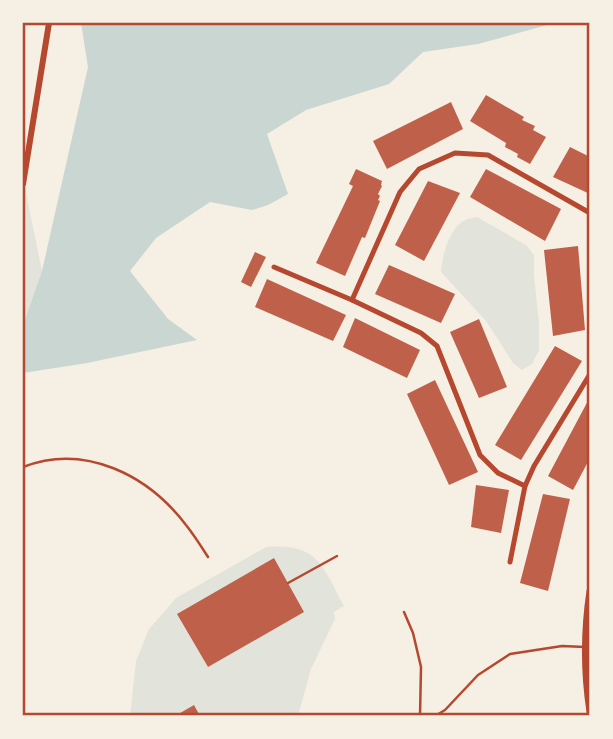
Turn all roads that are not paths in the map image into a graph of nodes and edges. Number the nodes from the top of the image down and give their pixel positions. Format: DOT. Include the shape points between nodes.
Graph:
graph roads {
  1 [pos="49,23"];
  2 [pos="23,135"];
  3 [pos="32,137"];
  4 [pos="23,184"];
  5 [pos="590,213"];
  6 [pos="274,267"];
  7 [pos="352,300"];
  8 [pos="590,374"];
  9 [pos="23,467"];
  10 [pos="525,486"];
  11 [pos="337,556"];
  12 [pos="208,557"];
  13 [pos="510,562"];
  14 [pos="288,583"];
  15 [pos="590,591"];
  16 [pos="404,611"];
  17 [pos="585,647"];
  18 [pos="590,712"];
  19 [pos="420,716"];
  20 [pos="435,716"];
  1 -- 3 [label="street"];
  2 -- 3 [label="lane"];
  3 -- 4 [label="street"];
  5 -- 7 [label="street" via="488,155 455,153 419,169 400,192"];
  6 -- 7 [label="street"];
  7 -- 10 [label="street" via="438,346 480,455 498,473"];
  8 -- 10 [label="street"];
  9 -- 12 [label="lane" via="68,459 107,465 131,475 186,524"];
  10 -- 13 [label="street"];
  11 -- 14 [label="lane"];
  15 -- 17 [label="main road"];
  16 -- 19 [label="lane" via="421,667"];
  17 -- 18 [label="main road"];
  17 -- 20 [label="lane" via="510,654 478,675"];
}
